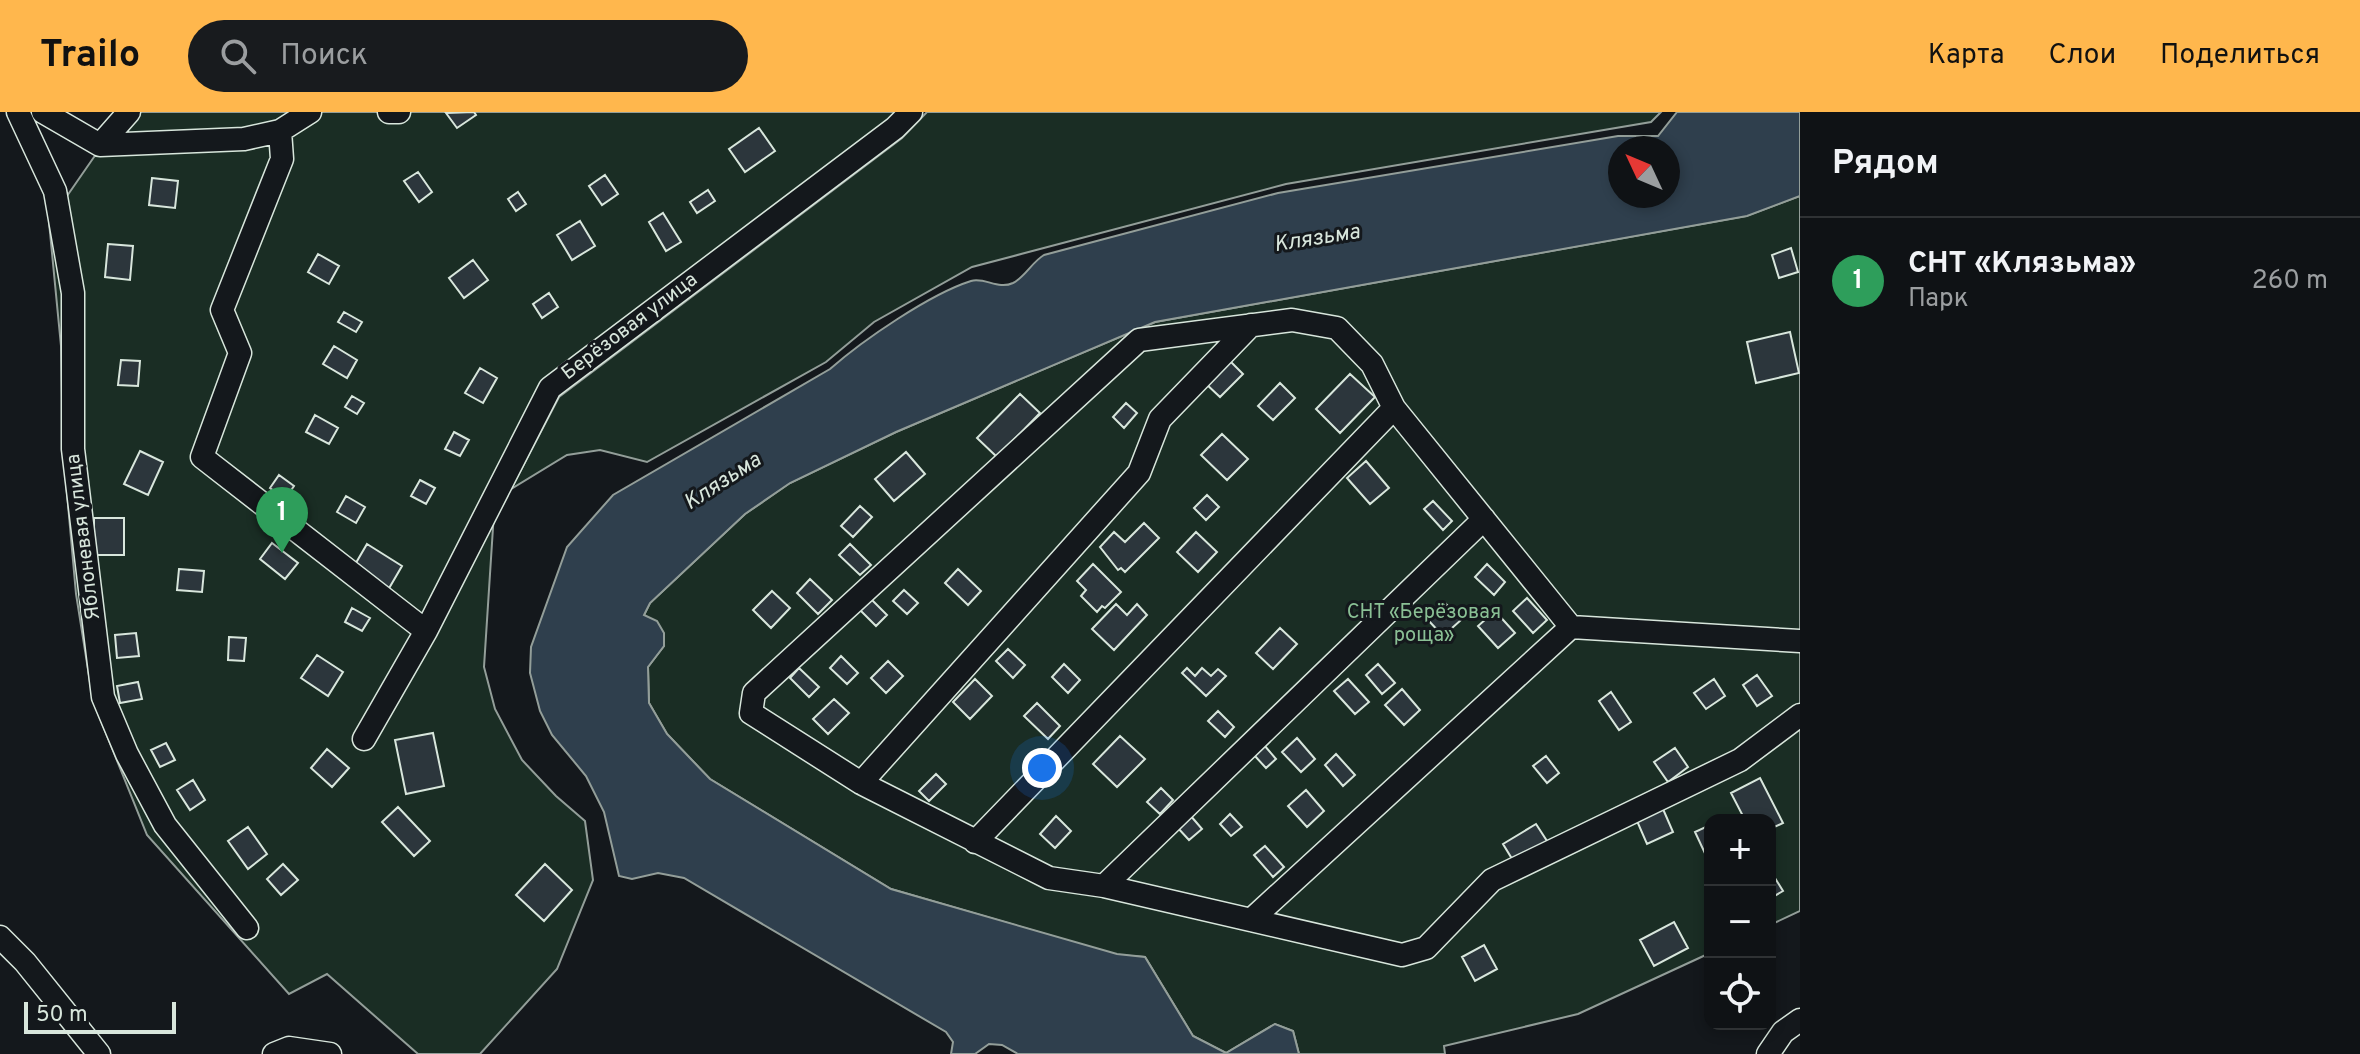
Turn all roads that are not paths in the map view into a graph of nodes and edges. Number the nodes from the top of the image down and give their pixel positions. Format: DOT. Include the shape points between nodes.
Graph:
graph roads {
  1 [pos="18,112"];
  2 [pos="43,112"];
  3 [pos="129,112"];
  4 [pos="310,112"];
  5 [pos="389,112"];
  6 [pos="399,112"];
  7 [pos="895,117"];
  8 [pos="280,131"];
  9 [pos="100,145"];
  10 [pos="1251,325"];
  11 [pos="1394,408"];
  12 [pos="1484,519"];
  13 [pos="1571,627"];
  14 [pos="426,631"];
  15 [pos="1800,641"];
  16 [pos="1800,715"];
  17 [pos="364,739"];
  18 [pos="861,783"];
  19 [pos="975,842"];
  20 [pos="1104,886"];
  21 [pos="1251,920"];
  22 [pos="247,928"];
  23 [pos="0,937"];
  24 [pos="1800,1020"];
  25 [pos="99,1054"];
  26 [pos="274,1054"];
  27 [pos="329,1054"];
  28 [pos="1768,1054"];
  1 -- 22 [label="street, Яблоневая улица" via="55,191 73,293 73,449 103,697 165,825"];
  2 -- 9 [label="street"];
  3 -- 9 [label="street"];
  4 -- 8 [label="street"];
  5 -- 6 [label="street"];
  7 -- 14 [label="street, Берёзовая улица" via="550,388"];
  8 -- 9 [label="street" via="244,139"];
  8 -- 14 [label="street" via="282,159 222,310 240,353 202,457"];
  10 -- 11 [label="street" via="1292,320 1337,328 1372,364"];
  10 -- 18 [label="street" via="1160,419 1139,473"];
  10 -- 18 [label="street" via="1139,340 754,693 751,713"];
  11 -- 12 [label="street"];
  11 -- 19 [label="street"];
  12 -- 13 [label="street"];
  12 -- 20 [label="street"];
  13 -- 15 [label="street"];
  13 -- 21 [label="street"];
  14 -- 17 [label="street, Берёзовая улица"];
  16 -- 21 [label="street" via="1740,760 1492,880 1426,948 1402,955"];
  18 -- 19 [label="street"];
  19 -- 20 [label="street" via="1049,878"];
  20 -- 21 [label="street"];
  23 -- 25 [label="street"];
  24 -- 28 [label="street" via="1783,1032"];
  26 -- 27 [label="street" via="289,1048"];
}
